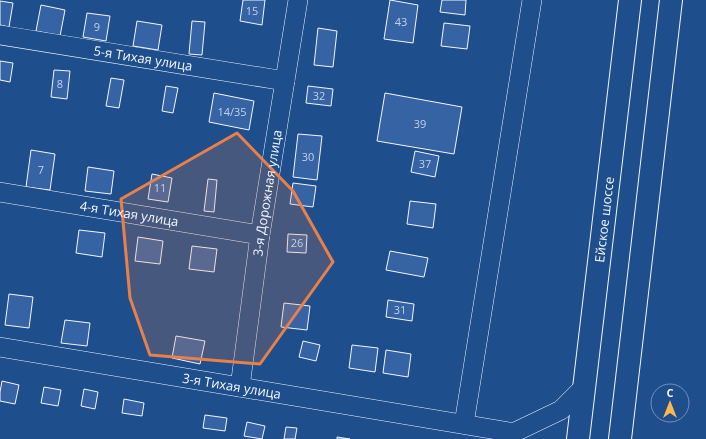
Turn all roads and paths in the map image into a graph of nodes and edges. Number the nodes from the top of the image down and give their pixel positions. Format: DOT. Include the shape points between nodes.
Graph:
graph roads {
  1 [pos="298,0"];
  2 [pos="532,0"];
  3 [pos="630,0"];
  4 [pos="671,0"];
  5 [pos="0,35"];
  6 [pos="285,81"];
  7 [pos="0,192"];
  8 [pos="260,235"];
  9 [pos="0,347"];
  10 [pos="240,387"];
  11 [pos="583,388"];
  12 [pos="464,424"];
  13 [pos="513,435"];
  14 [pos="578,439"];
  15 [pos="620,439"];
  1 -- 6 [label="street, 3-я Дорожная улица"];
  2 -- 12 [label="street"];
  3 -- 11 [label="main road, Ейское шоссе"];
  4 -- 15 [label="main road"];
  5 -- 6 [label="street, 5-я Тихая улица"];
  6 -- 8 [label="street, 3-я Дорожная улица"];
  7 -- 8 [label="street, 4-я Тихая улица"];
  8 -- 10 [label="street, 3-я Дорожная улица"];
  9 -- 10 [label="street, 3-я Тихая улица"];
  10 -- 12 [label="street, 3-я Тихая улица"];
  11 -- 13 [label="street" via="561,410"];
  11 -- 14 [label="main road, Ейское шоссе"];
  12 -- 13 [label="street, 3-я Тихая улица"];
}
